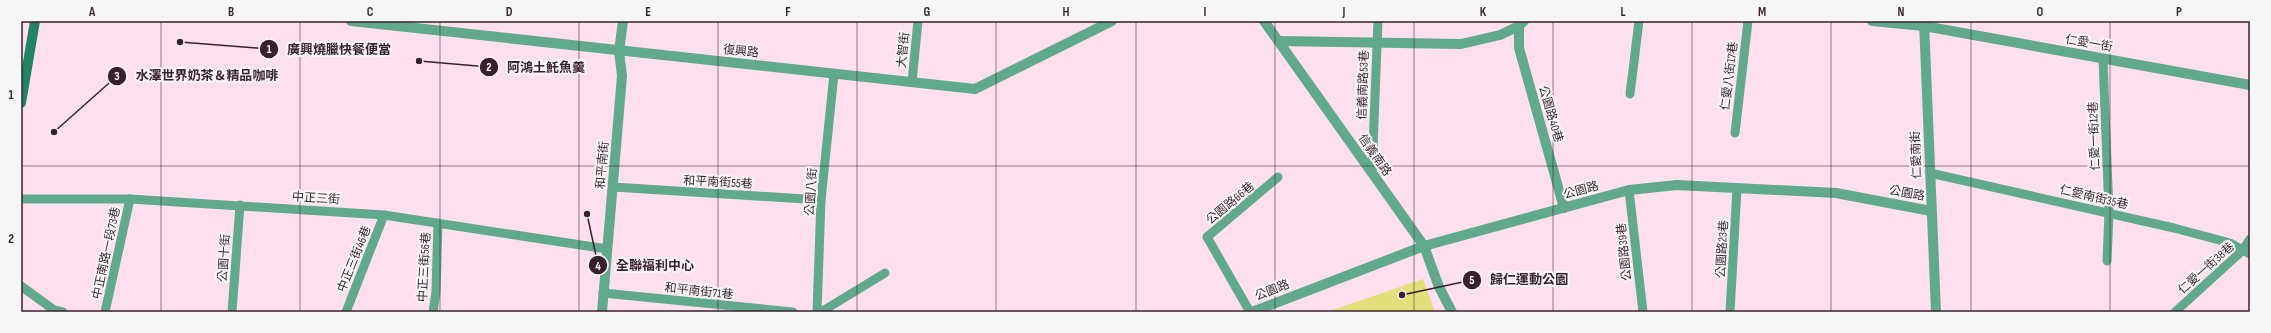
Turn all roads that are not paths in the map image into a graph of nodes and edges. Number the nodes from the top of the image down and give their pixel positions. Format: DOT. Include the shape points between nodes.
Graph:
graph roads {
  1 [pos="35,21"];
  2 [pos="351,21"];
  3 [pos="623,21"];
  4 [pos="918,21"];
  5 [pos="1112,21"];
  6 [pos="1264,21"];
  7 [pos="1378,21"];
  8 [pos="1639,21"];
  9 [pos="1748,21"];
  10 [pos="1872,21"];
  11 [pos="369,22"];
  12 [pos="1522,23"];
  13 [pos="1924,24"];
  14 [pos="1279,41"];
  15 [pos="1377,43"];
  16 [pos="620,51"];
  17 [pos="2103,59"];
  18 [pos="834,74"];
  19 [pos="912,82"];
  20 [pos="2250,85"];
  21 [pos="1630,94"];
  22 [pos="21,102"];
  23 [pos="1735,133"];
  24 [pos="1372,173"];
  25 [pos="1930,173"];
  26 [pos="1278,177"];
  27 [pos="613,187"];
  28 [pos="1737,188"];
  29 [pos="1629,190"];
  30 [pos="21,199"];
  31 [pos="130,199"];
  32 [pos="821,200"];
  33 [pos="240,205"];
  34 [pos="1564,208"];
  35 [pos="1931,211"];
  36 [pos="2109,213"];
  37 [pos="384,215"];
  38 [pos="438,223"];
  39 [pos="2250,239"];
  40 [pos="1424,246"];
  41 [pos="607,249"];
  42 [pos="2247,252"];
  43 [pos="2107,261"];
  44 [pos="885,274"];
  45 [pos="21,286"];
  46 [pos="603,293"];
  47 [pos="719,309"];
  48 [pos="63,312"];
  49 [pos="105,312"];
  50 [pos="232,312"];
  51 [pos="346,312"];
  52 [pos="433,312"];
  53 [pos="602,312"];
  54 [pos="793,312"];
  55 [pos="817,312"];
  56 [pos="821,312"];
  57 [pos="1251,312"];
  58 [pos="1452,312"];
  59 [pos="1643,312"];
  60 [pos="1730,312"];
  61 [pos="1936,312"];
  62 [pos="2175,312"];
  1 -- 22 [label="street"];
  2 -- 11 [label="street, 復興路"];
  3 -- 16 [label="street, 和平南街"];
  4 -- 19 [label="lane, 大智街"];
  5 -- 19 [label="street, 復興路" via="975,89"];
  6 -- 14 [label="street, 信義南路"];
  7 -- 15 [label="lane, 信義南路53巷"];
  8 -- 21 [label="lane"];
  9 -- 23 [label="lane, 仁愛八街17巷"];
  10 -- 13 [label="street, 仁愛一街"];
  11 -- 16 [label="street, 復興路"];
  12 -- 15 [label="street" via="1500,35 1461,44"];
  12 -- 34 [label="street, 公園路40巷" via="1519,48"];
  13 -- 17 [label="street, 仁愛一街"];
  13 -- 25 [label="street, 仁愛南街"];
  14 -- 15 [label="street"];
  14 -- 24 [label="street, 信義南路"];
  15 -- 24 [label="lane, 信義南路53巷"];
  16 -- 18 [label="street, 復興路"];
  16 -- 27 [label="street, 和平南街" via="622,76"];
  17 -- 20 [label="street, 仁愛一街"];
  17 -- 36 [label="lane, 仁愛一街12巷"];
  18 -- 19 [label="street, 復興路"];
  18 -- 32 [label="lane, 公園八街"];
  24 -- 40 [label="street, 信義南路"];
  25 -- 35 [label="street, 仁愛南街"];
  25 -- 36 [label="lane, 仁愛南街35巷"];
  26 -- 57 [label="lane, 公園路66巷" via="1207,237"];
  27 -- 32 [label="lane, 和平南街55巷"];
  27 -- 41 [label="street, 和平南街"];
  28 -- 29 [label="street, 公園路" via="1677,185"];
  28 -- 35 [label="street, 公園路" via="1836,194"];
  28 -- 60 [label="lane, 公園路23巷"];
  29 -- 34 [label="street, 公園路"];
  29 -- 59 [label="lane, 公園路39巷"];
  30 -- 31 [label="lane, 中正三街"];
  31 -- 33 [label="lane, 中正三街"];
  31 -- 49 [label="lane, 中正南路一段73巷"];
  32 -- 55 [label="lane, 公園八街"];
  33 -- 37 [label="lane, 中正三街"];
  33 -- 50 [label="lane, 公園十街"];
  34 -- 40 [label="street, 公園路"];
  35 -- 61 [label="street, 仁愛南街"];
  36 -- 42 [label="lane, 仁愛南街35巷" via="2230,243"];
  36 -- 43 [label="lane, 仁愛一街12巷"];
  37 -- 38 [label="lane, 中正三街"];
  37 -- 51 [label="lane, 中正三街46巷"];
  38 -- 41 [label="lane, 中正三街"];
  38 -- 52 [label="lane, 中正三街56巷"];
  39 -- 42 [label="lane, 仁愛一街38巷"];
  40 -- 57 [label="street, 公園路"];
  40 -- 58 [label="street, 信義南路" via="1439,287"];
  41 -- 46 [label="street, 和平南街"];
  42 -- 62 [label="lane, 仁愛一街38巷"];
  44 -- 56 [label="lane"];
  45 -- 48 [label="lane" via="54,310"];
  46 -- 47 [label="lane, 和平南街71巷"];
  46 -- 53 [label="street, 和平南街"];
  47 -- 54 [label="lane, 和平南街71巷"];
}
